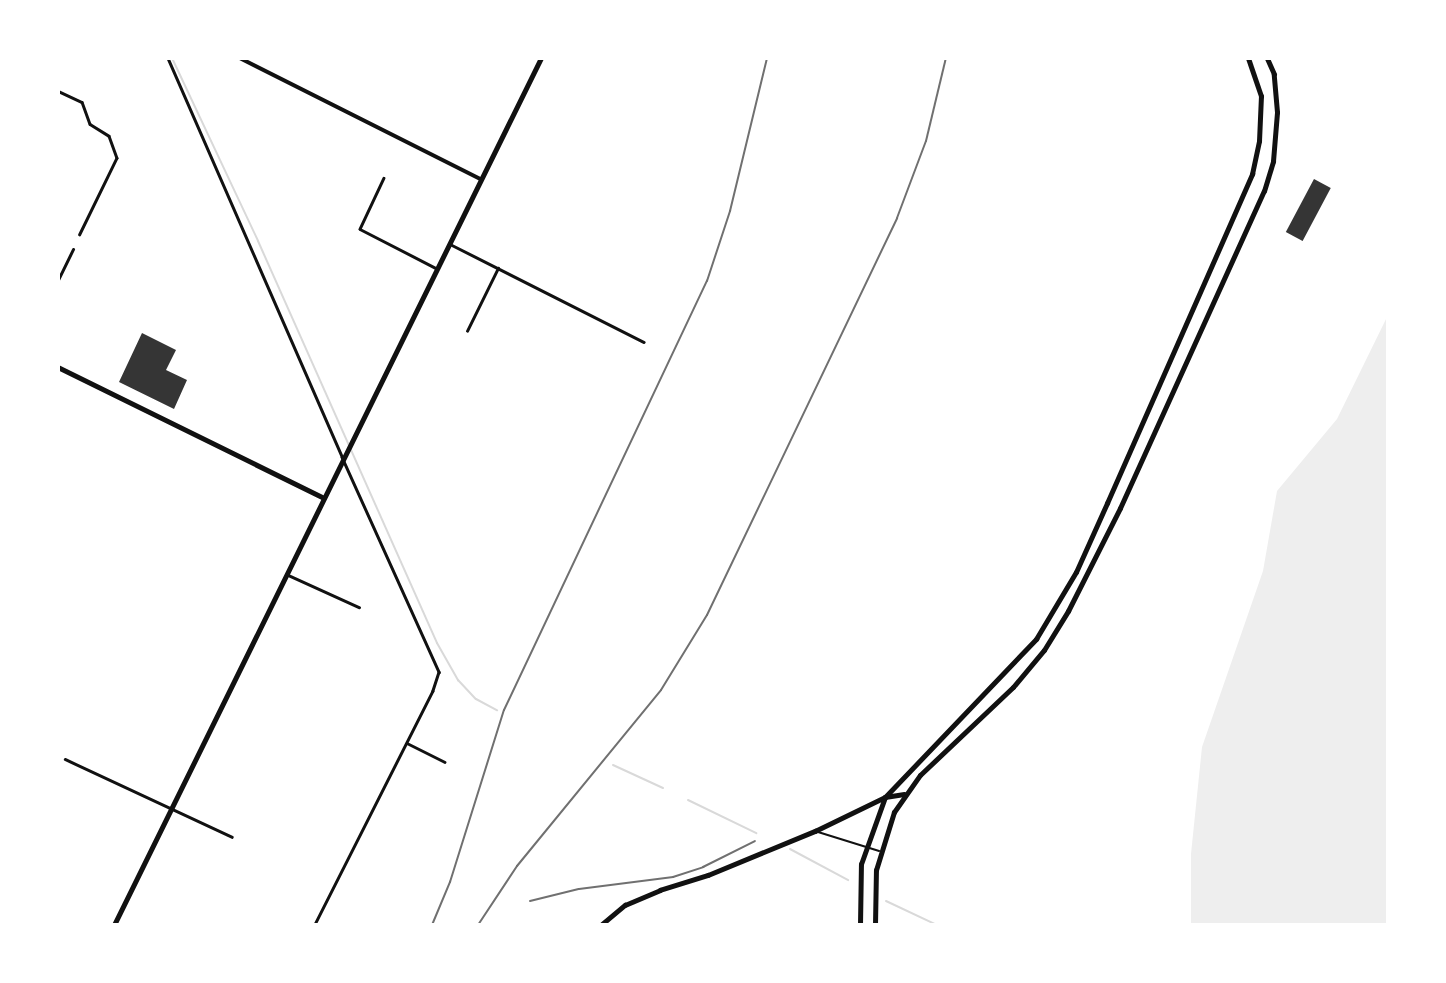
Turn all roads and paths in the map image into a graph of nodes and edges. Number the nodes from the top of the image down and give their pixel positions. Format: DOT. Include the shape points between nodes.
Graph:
graph roads {
  1 [pos="169,58"];
  2 [pos="240,58"];
  3 [pos="541,58"];
  4 [pos="1248,58"];
  5 [pos="1266,58"];
  6 [pos="58,91"];
  7 [pos="384,178"];
  8 [pos="481,179"];
  9 [pos="80,234"];
  10 [pos="449,243"];
  11 [pos="73,249"];
  12 [pos="436,268"];
  13 [pos="498,268"];
  14 [pos="58,280"];
  15 [pos="467,331"];
  16 [pos="644,342"];
  17 [pos="58,367"];
  18 [pos="343,455"];
  19 [pos="322,496"];
  20 [pos="285,574"];
  21 [pos="359,607"];
  22 [pos="407,743"];
  23 [pos="65,759"];
  24 [pos="445,762"];
  25 [pos="904,794"];
  26 [pos="885,797"];
  27 [pos="171,808"];
  28 [pos="815,831"];
  29 [pos="232,837"];
  30 [pos="865,848"];
  31 [pos="880,852"];
  32 [pos="114,925"];
  33 [pos="315,925"];
  34 [pos="601,925"];
  35 [pos="860,925"];
  36 [pos="875,925"];
  1 -- 18 [label="street"];
  2 -- 8 [label="street"];
  3 -- 8 [label="main road"];
  4 -- 26 [label="highway" via="1261,96 1252,174 1076,572 1036,639"];
  5 -- 25 [label="highway" via="1278,94 1268,179 1085,581 1044,650 1013,687"];
  6 -- 9 [label="street" via="82,102 90,124 109,136 117,158"];
  7 -- 12 [label="street" via="360,229"];
  8 -- 10 [label="main road"];
  10 -- 12 [label="main road"];
  10 -- 13 [label="street"];
  11 -- 14 [label="street"];
  12 -- 18 [label="main road"];
  13 -- 15 [label="street"];
  13 -- 16 [label="street"];
  17 -- 19 [label="main road"];
  18 -- 19 [label="main road"];
  18 -- 22 [label="street" via="438,666 438,680"];
  19 -- 20 [label="main road"];
  20 -- 21 [label="street"];
  20 -- 27 [label="main road"];
  22 -- 24 [label="street"];
  22 -- 33 [label="street"];
  23 -- 27 [label="street"];
  25 -- 26 [label="main road"];
  25 -- 31 [label="highway"];
  26 -- 28 [label="main road"];
  26 -- 30 [label="highway"];
  27 -- 29 [label="street"];
  27 -- 32 [label="main road"];
  28 -- 30 [label="lane"];
  28 -- 34 [label="main road" via="637,900"];
  30 -- 31 [label="lane"];
  30 -- 35 [label="highway" via="858,895"];
  31 -- 36 [label="highway"];
}
